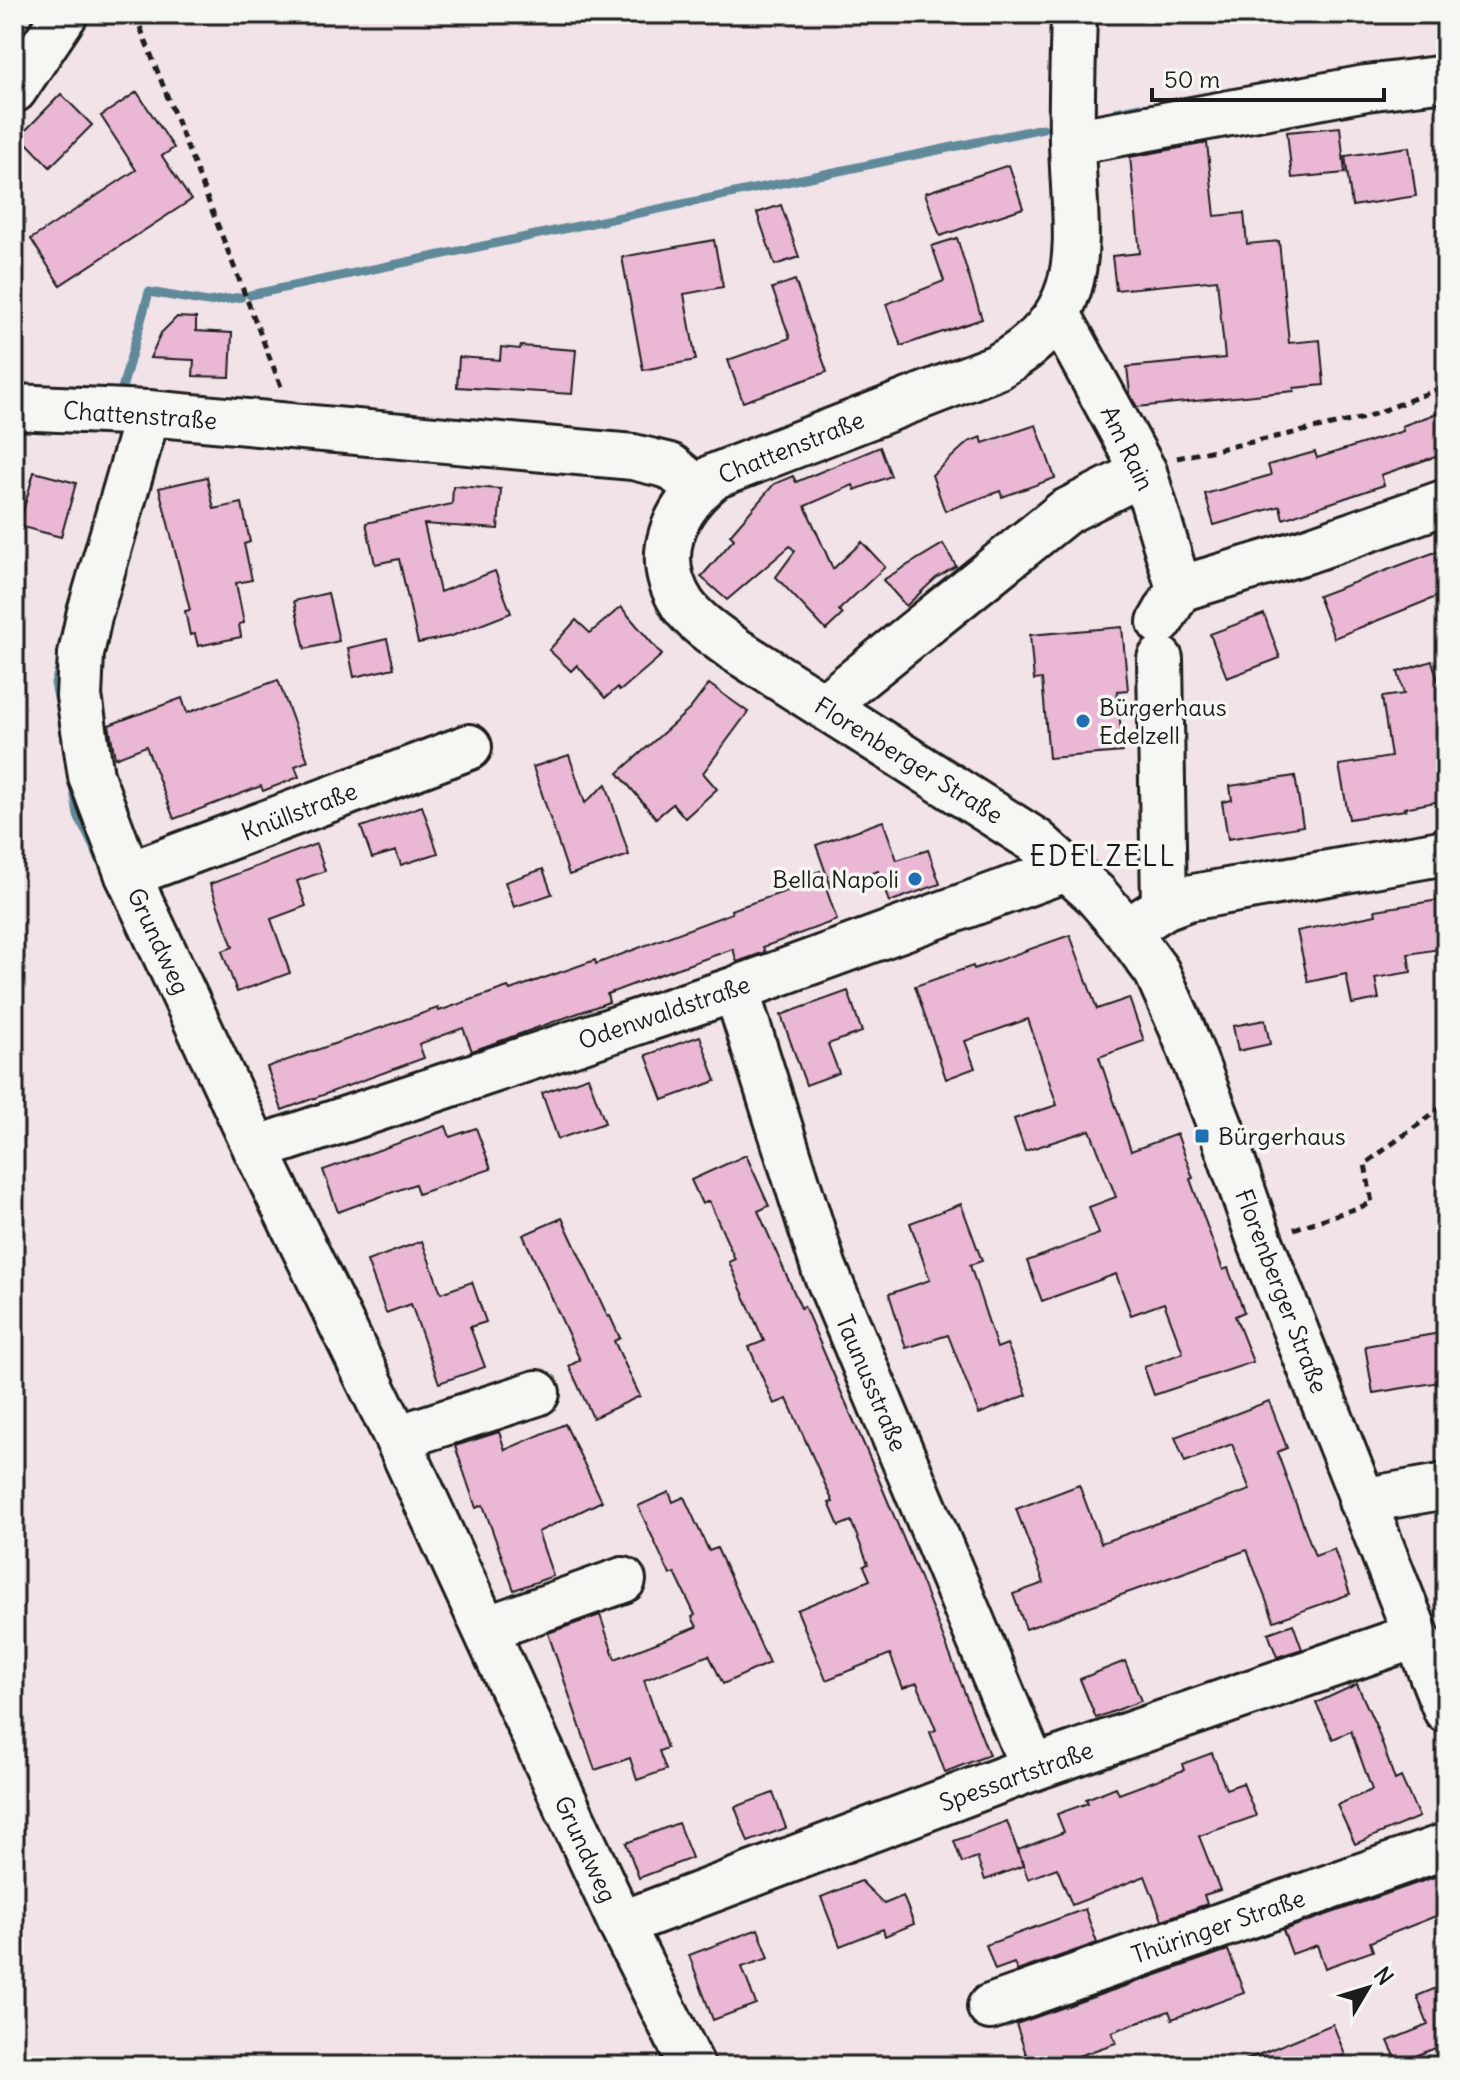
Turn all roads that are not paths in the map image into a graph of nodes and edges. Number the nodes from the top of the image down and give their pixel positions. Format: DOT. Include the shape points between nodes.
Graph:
graph roads {
  1 [pos="65,14"];
  2 [pos="1074,14"];
  3 [pos="1446,78"];
  4 [pos="14,90"];
  5 [pos="1072,142"];
  6 [pos="1058,314"];
  7 [pos="14,407"];
  8 [pos="148,413"];
  9 [pos="1144,472"];
  10 [pos="698,489"];
  11 [pos="1446,502"];
  12 [pos="1166,623"];
  13 [pos="824,706"];
  14 [pos="469,747"];
  15 [pos="1446,852"];
  16 [pos="1069,868"];
  17 [pos="128,875"];
  18 [pos="1164,907"];
  19 [pos="1127,931"];
  20 [pos="736,989"];
  21 [pos="256,1149"];
  22 [pos="537,1393"];
  23 [pos="397,1438"];
  24 [pos="1446,1486"];
  25 [pos="1361,1501"];
  26 [pos="623,1580"];
  27 [pos="486,1629"];
  28 [pos="1415,1636"];
  29 [pos="1446,1710"];
  30 [pos="1033,1768"];
  31 [pos="1446,1846"];
  32 [pos="621,1924"];
  33 [pos="990,2007"];
  34 [pos="692,2066"];
  1 -- 4 [label="street"];
  2 -- 5 [label="street, Chattenstraße"];
  3 -- 5 [label="street"];
  5 -- 6 [label="street, Chattenstraße" via="1076,263"];
  6 -- 9 [label="street, Am Rain"];
  6 -- 10 [label="street, Chattenstraße" via="1041,336 997,367 733,467"];
  7 -- 8 [label="street, Chattenstraße"];
  8 -- 10 [label="street, Chattenstraße" via="633,457 670,466"];
  8 -- 17 [label="street, Grundweg" via="89,616 79,696 91,776"];
  9 -- 12 [label="street, Am Rain"];
  9 -- 13 [label="street" via="1065,512"];
  10 -- 13 [label="street, Florenberger Straße" via="679,512 670,535 672,582 684,605 734,649"];
  11 -- 12 [label="street" via="1306,551"];
  12 -- 18 [label="street, Am Rain"];
  13 -- 16 [label="street, Florenberger Straße" via="1000,817"];
  14 -- 17 [label="street, Knüllstraße"];
  15 -- 18 [label="street" via="1188,898"];
  16 -- 19 [label="street, Florenberger Straße"];
  16 -- 20 [label="street, Odenwaldstraße"];
  17 -- 21 [label="street, Grundweg"];
  18 -- 19 [label="street"];
  19 -- 25 [label="street, Florenberger Straße" via="1157,972 1174,1008"];
  20 -- 21 [label="street, Odenwaldstraße"];
  20 -- 30 [label="street, Taunusstraße" via="824,1268"];
  21 -- 23 [label="street, Grundweg"];
  22 -- 23 [label="street"];
  23 -- 27 [label="street, Grundweg"];
  24 -- 25 [label="street"];
  25 -- 28 [label="street, Florenberger Straße"];
  26 -- 27 [label="street"];
  27 -- 32 [label="street, Grundweg"];
  28 -- 29 [label="street, Florenberger Straße"];
  28 -- 30 [label="street, Spessartstraße"];
  30 -- 32 [label="street, Spessartstraße"];
  31 -- 33 [label="street, Thüringer Straße"];
  32 -- 34 [label="street, Grundweg"];
}
